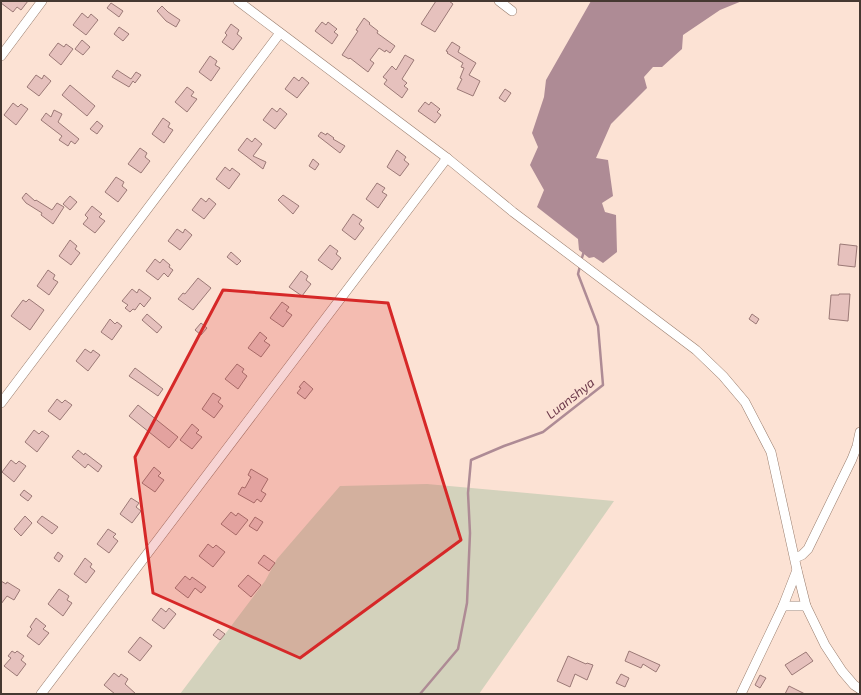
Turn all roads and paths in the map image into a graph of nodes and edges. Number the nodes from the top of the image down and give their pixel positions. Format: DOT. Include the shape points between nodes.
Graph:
graph roads {
  1 [pos="42,1"];
  2 [pos="238,1"];
  3 [pos="500,1"];
  4 [pos="512,11"];
  5 [pos="280,33"];
  6 [pos="1,56"];
  7 [pos="447,158"];
  8 [pos="1,403"];
  9 [pos="860,432"];
  10 [pos="794,558"];
  11 [pos="797,570"];
  12 [pos="783,606"];
  13 [pos="806,606"];
  14 [pos="860,689"];
  15 [pos="41,694"];
  16 [pos="741,694"];
  1 -- 6 [label="street"];
  2 -- 5 [label="street"];
  3 -- 4 [label="street"];
  5 -- 7 [label="street"];
  5 -- 8 [label="street"];
  7 -- 10 [label="street" via="513,212 696,350 723,376 745,402 771,452"];
  7 -- 15 [label="street"];
  9 -- 10 [label="street" via="852,458 808,549"];
  10 -- 11 [label="street"];
  11 -- 12 [label="street"];
  11 -- 13 [label="street"];
  12 -- 13 [label="street"];
  12 -- 16 [label="street"];
  13 -- 14 [label="street" via="825,645 842,670"];
}
